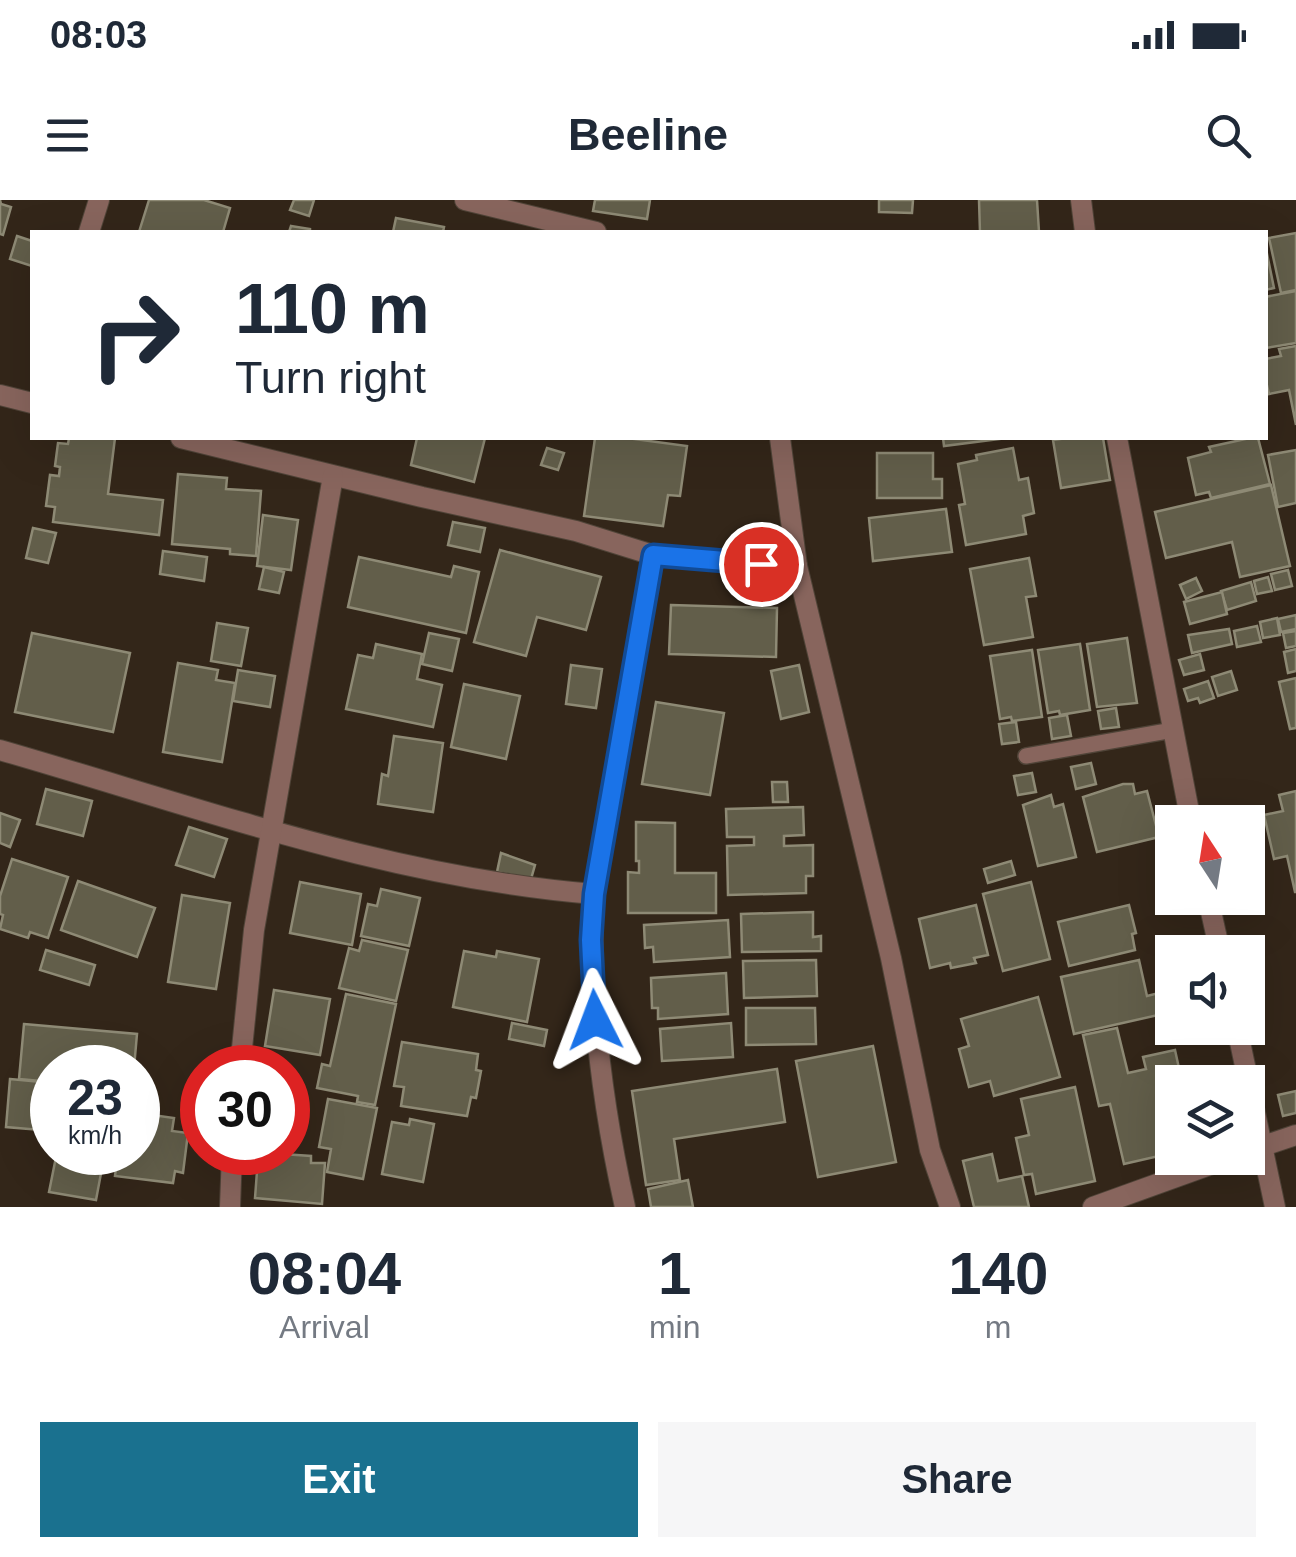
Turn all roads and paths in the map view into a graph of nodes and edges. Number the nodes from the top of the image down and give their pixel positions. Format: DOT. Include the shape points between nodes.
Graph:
graph roads {
  1 [pos="98,200"];
  2 [pos="465,200"];
  3 [pos="1081,200"];
  4 [pos="90,230"];
  5 [pos="588,230"];
  6 [pos="1084,230"];
  7 [pos="0,395"];
  8 [pos="30,402"];
  9 [pos="188,440"];
  10 [pos="780,440"];
  11 [pos="1117,440"];
  12 [pos="333,476"];
  13 [pos="653,555"];
  14 [pos="797,566"];
  15 [pos="1174,730"];
  16 [pos="0,750"];
  17 [pos="1026,756"];
  18 [pos="1188,805"];
  19 [pos="272,828"];
  20 [pos="594,894"];
  21 [pos="242,1045"];
  22 [pos="1296,1135"];
  23 [pos="1265,1145"];
  24 [pos="231,1175"];
  25 [pos="1182,1175"];
  26 [pos="1264,1175"];
  27 [pos="230,1207"];
  28 [pos="625,1207"];
  29 [pos="950,1207"];
  30 [pos="1093,1207"];
  31 [pos="1275,1207"];
  1 -- 4 [label="street"];
  2 -- 5 [label="street"];
  3 -- 6 [label="street"];
  7 -- 8 [label="street"];
  9 -- 12 [label="street"];
  10 -- 14 [label="street"];
  11 -- 15 [label="street"];
  12 -- 13 [label="street"];
  12 -- 19 [label="street"];
  13 -- 14 [label="street"];
  13 -- 20 [label="street"];
  14 -- 29 [label="street" via="930,1150"];
  15 -- 17 [label="lane"];
  15 -- 18 [label="street"];
  16 -- 19 [label="street"];
  19 -- 20 [label="street" via="453,877"];
  19 -- 21 [label="street"];
  20 -- 28 [label="street" via="595,1020"];
  22 -- 23 [label="street"];
  24 -- 27 [label="street"];
  25 -- 30 [label="street"];
  26 -- 31 [label="street"];
}
